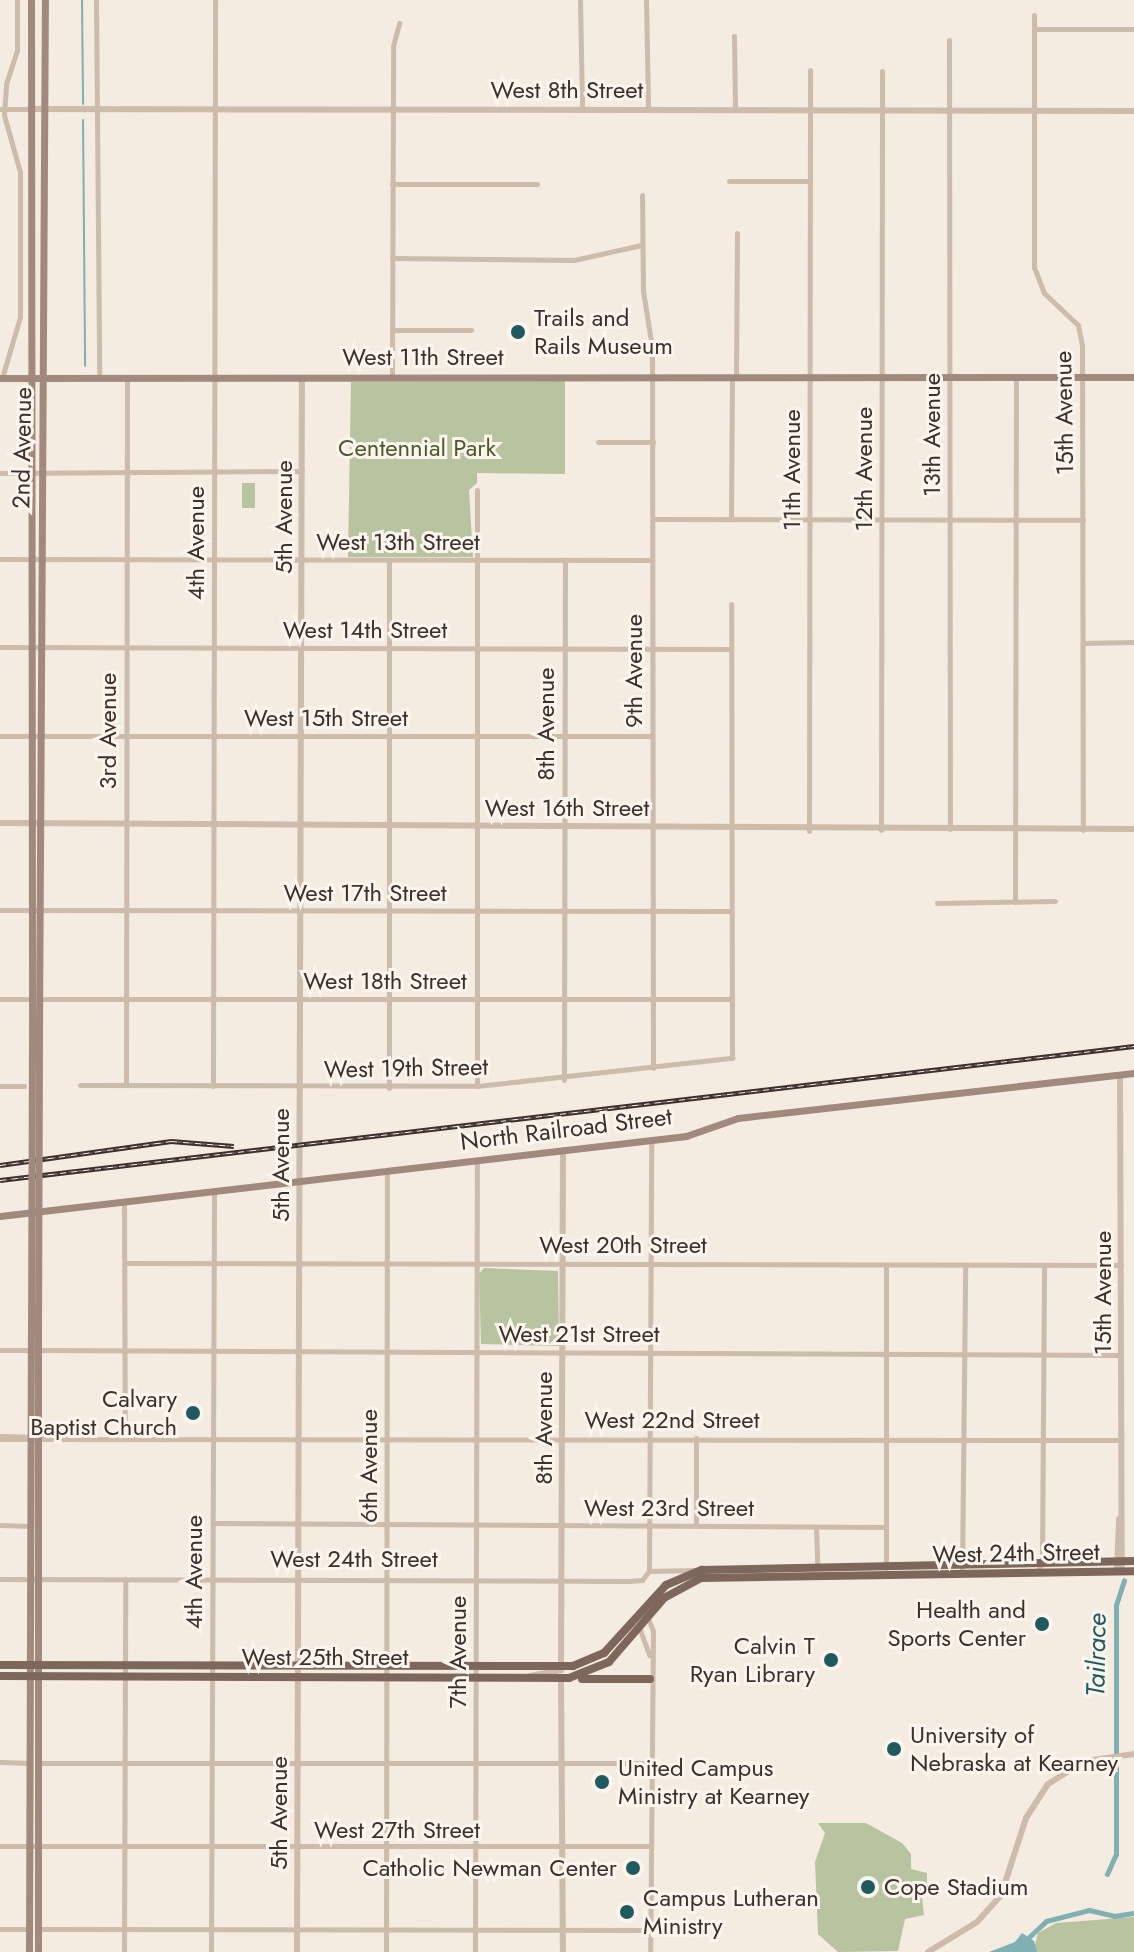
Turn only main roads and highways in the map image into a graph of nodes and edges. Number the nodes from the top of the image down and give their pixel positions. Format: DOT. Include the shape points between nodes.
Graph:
graph roads {
  1 [pos="31,0"];
  2 [pos="45,0"];
  3 [pos="1134,377"];
  4 [pos="1,378"];
  5 [pos="38,378"];
  6 [pos="1134,1073"];
  7 [pos="0,1216"];
  8 [pos="1134,1561"];
  9 [pos="963,1568"];
  10 [pos="1134,1571"];
  11 [pos="644,1612"];
  12 [pos="628,1624"];
  13 [pos="0,1665"];
  14 [pos="34,1666"];
  15 [pos="0,1676"];
  16 [pos="34,1676"];
  17 [pos="565,1678"];
  18 [pos="650,1679"];
  19 [pos="34,1929"];
  20 [pos="29,1952"];
  21 [pos="38,1952"];
  1 -- 5 [label="main road, 2nd Avenue"];
  2 -- 5 [label="main road, 2nd Avenue"];
  3 -- 5 [label="main road, West 11th Street"];
  4 -- 5 [label="main road, West 11th Street"];
  5 -- 14 [label="main road, 2nd Avenue, bridge"];
  6 -- 7 [label="main road, North Railroad Street" via="738,1118 693,1134"];
  8 -- 9 [label="main road, West 24th Street"];
  9 -- 10 [label="main road, West 24th Street"];
  9 -- 11 [label="main road, West 24th Street" via="886,1575 701,1578"];
  9 -- 11 [label="main road, West 24th Street" via="886,1564 702,1570 666,1585"];
  11 -- 12 [label="main road, West 24th Street"];
  11 -- 17 [label="main road, West 25th Street" via="636,1630 597,1670"];
  12 -- 14 [label="main road, West 25th Street" via="593,1660 561,1666"];
  13 -- 14 [label="main road, West 25th Street"];
  14 -- 16 [label="main road, 2nd Avenue"];
  15 -- 16 [label="main road, West 25th Street"];
  16 -- 17 [label="main road, West 25th Street"];
  16 -- 19 [label="main road, 2nd Avenue"];
  17 -- 18 [label="main road"];
  19 -- 20 [label="main road, 2nd Avenue"];
  19 -- 21 [label="main road, 2nd Avenue"];
}
